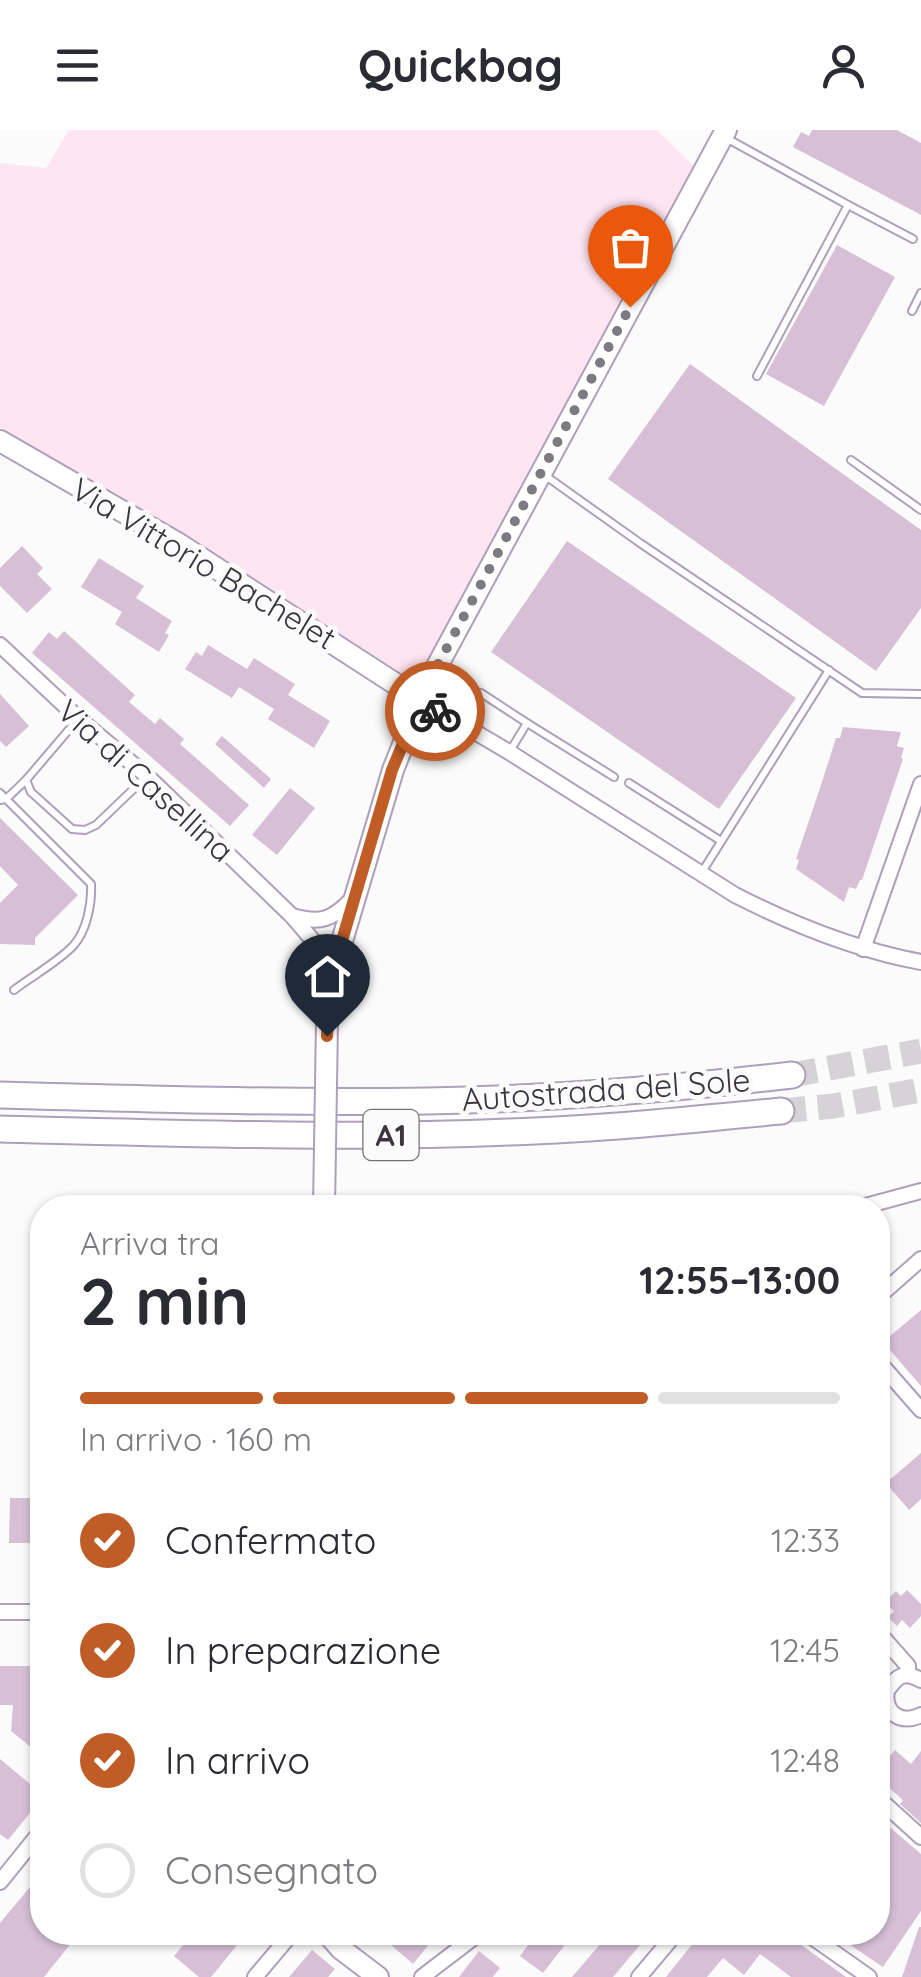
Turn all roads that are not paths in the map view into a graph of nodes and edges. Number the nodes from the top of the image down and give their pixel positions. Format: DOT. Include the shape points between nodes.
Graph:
graph roads {
  1 [pos="724,133"];
  2 [pos="848,205"];
  3 [pos="913,239"];
  4 [pos="921,293"];
  5 [pos="912,311"];
  6 [pos="757,376"];
  7 [pos="0,441"];
  8 [pos="850,460"];
  9 [pos="542,473"];
  10 [pos="921,510"];
  11 [pos="0,645"];
  12 [pos="829,670"];
  13 [pos="428,683"];
  14 [pos="405,690"];
  15 [pos="481,693"];
  16 [pos="921,694"];
  17 [pos="436,709"];
  18 [pos="414,717"];
  19 [pos="78,719"];
  20 [pos="527,723"];
  21 [pos="509,752"];
  22 [pos="147,776"];
  23 [pos="614,777"];
  24 [pos="26,780"];
  25 [pos="629,783"];
  26 [pos="921,784"];
  27 [pos="2,797"];
  28 [pos="721,841"];
  29 [pos="701,874"];
  30 [pos="356,895"];
  31 [pos="292,916"];
  32 [pos="864,949"];
  33 [pos="921,962"];
  34 [pos="331,978"];
  35 [pos="14,990"];
  36 [pos="792,1074"];
  37 [pos="0,1095"];
  38 [pos="781,1111"];
  39 [pos="0,1129"];
  40 [pos="921,1190"];
  41 [pos="324,1195"];
  42 [pos="890,1199"];
  43 [pos="921,1259"];
  44 [pos="890,1286"];
  45 [pos="890,1375"];
  46 [pos="921,1410"];
  47 [pos="0,1612"];
  48 [pos="30,1612"];
  49 [pos="890,1647"];
  50 [pos="912,1674"];
  51 [pos="890,1686"];
  52 [pos="921,1715"];
  53 [pos="891,1716"];
  54 [pos="921,1725"];
  55 [pos="890,1809"];
  56 [pos="921,1837"];
  57 [pos="30,1845"];
  58 [pos="0,1882"];
  59 [pos="282,1945"];
  60 [pos="338,1945"];
  61 [pos="464,1945"];
  62 [pos="665,1945"];
  63 [pos="820,1945"];
  64 [pos="850,1972"];
  65 [pos="255,1977"];
  66 [pos="378,1977"];
  67 [pos="422,1977"];
  68 [pos="640,1977"];
  69 [pos="869,1977"];
  1 -- 2 [label="lane"];
  1 -- 9 [label="street"];
  2 -- 3 [label="lane"];
  2 -- 6 [label="lane"];
  4 -- 5 [label="lane"];
  7 -- 14 [label="street, Via Vittorio Bachelet" via="179,544"];
  8 -- 10 [label="lane"];
  9 -- 12 [label="lane"];
  9 -- 13 [label="street"];
  11 -- 19 [label="street, Via di Casellina"];
  12 -- 16 [label="lane" via="862,692"];
  12 -- 28 [label="lane"];
  13 -- 14 [label="street"];
  13 -- 17 [label="street" via="438,694"];
  14 -- 18 [label="street" via="403,705"];
  15 -- 20 [label="lane"];
  17 -- 18 [label="street"];
  17 -- 21 [label="street"];
  18 -- 30 [label="street"];
  19 -- 22 [label="street, Via di Casellina"];
  19 -- 24 [label="lane"];
  20 -- 21 [label="lane"];
  20 -- 23 [label="lane"];
  21 -- 29 [label="street"];
  22 -- 24 [label="lane" via="85,830 72,830"];
  22 -- 31 [label="street, Via di Casellina"];
  24 -- 27 [label="lane"];
  25 -- 28 [label="lane"];
  26 -- 32 [label="street"];
  27 -- 35 [label="lane" via="91,884 92,896 74,945"];
  28 -- 29 [label="lane"];
  29 -- 32 [label="street" via="774,914"];
  30 -- 31 [label="street" via="321,920"];
  30 -- 34 [label="street"];
  31 -- 34 [label="street, Via di Casellina" via="326,957"];
  32 -- 33 [label="street"];
  34 -- 41 [label="street, bridge"];
  36 -- 37 [label="highway, Autostrada del Sole / A1" via="429,1100"];
  38 -- 39 [label="highway, Autostrada del Sole / A1" via="487,1133"];
  40 -- 42 [label="street"];
  43 -- 44 [label="street"];
  45 -- 46 [label="street"];
  47 -- 48 [label="street"];
  49 -- 50 [label="street"];
  50 -- 51 [label="street"];
  52 -- 53 [label="street"];
  53 -- 54 [label="street"];
  55 -- 56 [label="street"];
  57 -- 58 [label="street"];
  59 -- 65 [label="street"];
  60 -- 66 [label="street"];
  61 -- 67 [label="street"];
  62 -- 68 [label="street"];
  63 -- 64 [label="street"];
  64 -- 69 [label="street"];
}
